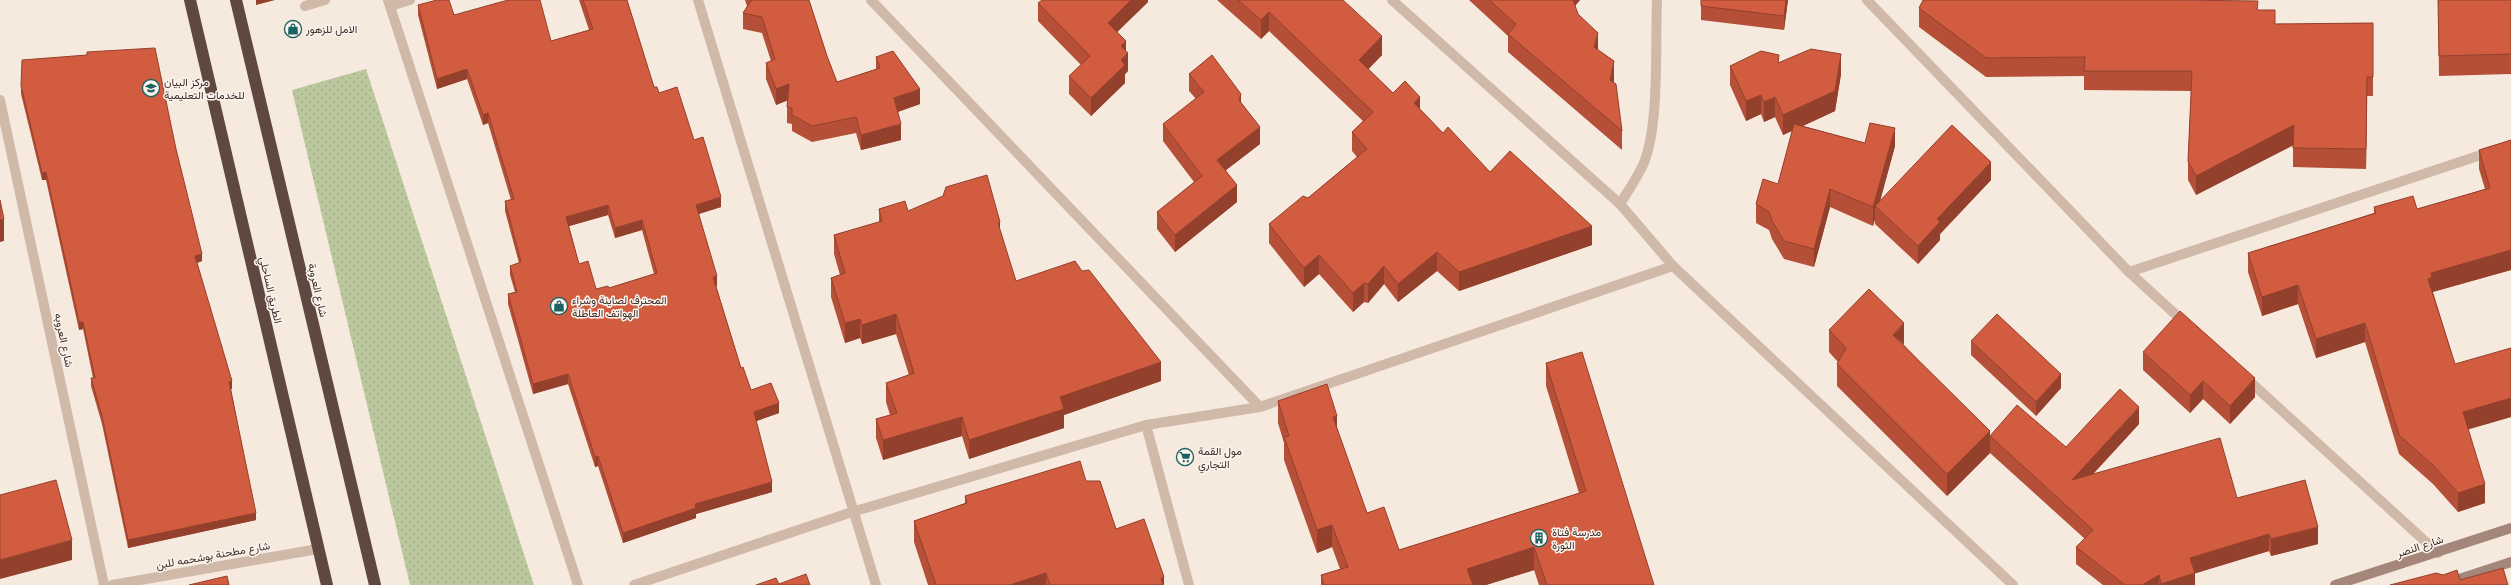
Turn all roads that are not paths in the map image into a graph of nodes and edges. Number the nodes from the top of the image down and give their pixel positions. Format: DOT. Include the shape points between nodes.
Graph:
graph roads {
  1 [pos="190,0"];
  2 [pos="236,0"];
  3 [pos="325,0"];
  4 [pos="410,0"];
  5 [pos="698,0"];
  6 [pos="871,0"];
  7 [pos="1392,0"];
  8 [pos="1657,0"];
  9 [pos="1867,0"];
  10 [pos="389,3"];
  11 [pos="305,6"];
  12 [pos="0,100"];
  13 [pos="2511,145"];
  14 [pos="1620,204"];
  15 [pos="1674,266"];
  16 [pos="2129,272"];
  17 [pos="2193,330"];
  18 [pos="2240,372"];
  19 [pos="1260,407"];
  20 [pos="1146,426"];
  21 [pos="852,512"];
  22 [pos="2511,528"];
  23 [pos="318,549"];
  24 [pos="2438,553"];
  25 [pos="2511,562"];
  26 [pos="104,585"];
  27 [pos="112,585"];
  28 [pos="327,585"];
  29 [pos="374,585"];
  30 [pos="578,585"];
  31 [pos="634,585"];
  32 [pos="876,585"];
  33 [pos="1190,585"];
  34 [pos="2013,585"];
  35 [pos="2335,585"];
  36 [pos="2440,585"];
  1 -- 23 [label="highway, الطريق الساحلي"];
  2 -- 29 [label="highway, شارع العروبة"];
  3 -- 11 [label="street"];
  4 -- 10 [label="street"];
  5 -- 21 [label="street"];
  6 -- 19 [label="street"];
  7 -- 14 [label="street"];
  8 -- 14 [label="street" via="1653,124 1643,164"];
  9 -- 16 [label="street"];
  10 -- 30 [label="street"];
  12 -- 26 [label="street, شارع العروبه"];
  13 -- 16 [label="street"];
  14 -- 15 [label="street"];
  15 -- 19 [label="street"];
  15 -- 34 [label="street"];
  16 -- 17 [label="street"];
  18 -- 24 [label="street"];
  19 -- 20 [label="street"];
  20 -- 21 [label="street"];
  20 -- 33 [label="street"];
  21 -- 31 [label="street"];
  21 -- 32 [label="street"];
  22 -- 24 [label="street, شارع النصر"];
  23 -- 27 [label="street, شارع مطحنة بوشحمه للبن"];
  23 -- 28 [label="highway, الطريق الساحلي"];
  24 -- 35 [label="street, شارع النصر"];
  25 -- 36 [label="street"];
}
